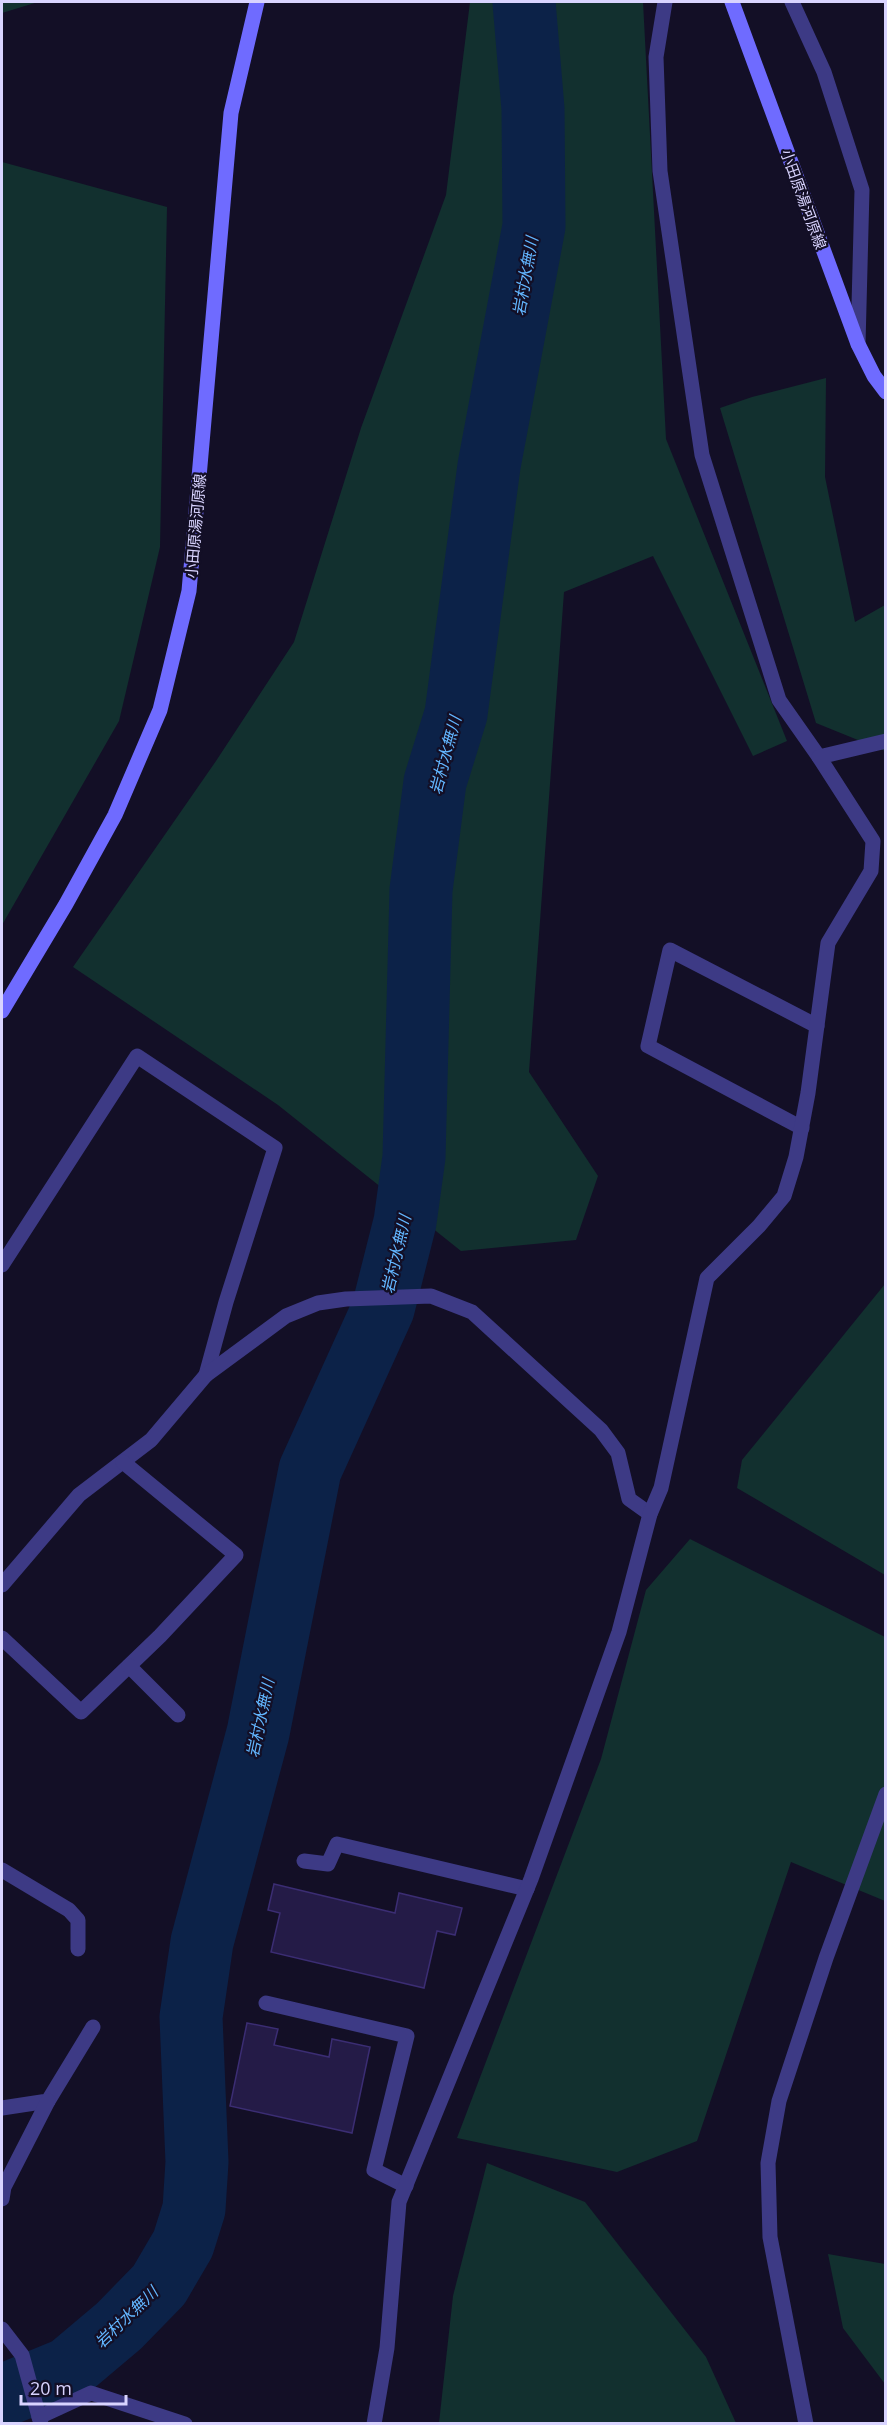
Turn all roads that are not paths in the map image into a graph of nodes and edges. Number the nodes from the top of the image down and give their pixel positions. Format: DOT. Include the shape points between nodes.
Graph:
graph roads {
  1 [pos="257,2"];
  2 [pos="664,2"];
  3 [pos="732,2"];
  4 [pos="792,2"];
  5 [pos="858,344"];
  6 [pos="885,392"];
  7 [pos="885,741"];
  8 [pos="819,757"];
  9 [pos="2,1011"];
  10 [pos="817,1026"];
  11 [pos="802,1128"];
  12 [pos="2,1265"];
  13 [pos="206,1376"];
  14 [pos="123,1462"];
  15 [pos="650,1514"];
  16 [pos="2,1585"];
  17 [pos="2,1638"];
  18 [pos="129,1666"];
  19 [pos="178,1715"];
  20 [pos="885,1794"];
  21 [pos="304,1861"];
  22 [pos="2,1870"];
  23 [pos="527,1889"];
  24 [pos="78,1949"];
  25 [pos="266,2003"];
  26 [pos="93,2027"];
  27 [pos="48,2101"];
  28 [pos="2,2108"];
  29 [pos="406,2186"];
  30 [pos="2,2199"];
  31 [pos="2,2329"];
  32 [pos="39,2416"];
  33 [pos="185,2424"];
  34 [pos="374,2424"];
  35 [pos="806,2424"];
  1 -- 9 [label="main road, 小田原湯河原線" via="231,113 189,591 160,710 115,815"];
  2 -- 8 [label="street" via="656,57 660,171 702,455 779,700"];
  3 -- 5 [label="main road, 小田原湯河原線"];
  4 -- 5 [label="street" via="824,72 862,190"];
  5 -- 6 [label="main road, 小田原湯河原線"];
  7 -- 8 [label="street"];
  8 -- 10 [label="street" via="873,841 871,871 828,943"];
  10 -- 11 [label="street"];
  10 -- 11 [label="street" via="670,950 648,1046"];
  11 -- 15 [label="street" via="784,1196 707,1278 661,1488"];
  12 -- 13 [label="street" via="137,1056 274,1148"];
  13 -- 14 [label="street" via="151,1440"];
  13 -- 15 [label="street" via="286,1316 318,1303 431,1296 472,1312 601,1430 618,1453 629,1499"];
  14 -- 16 [label="street" via="79,1495"];
  14 -- 18 [label="street" via="236,1555"];
  15 -- 23 [label="street" via="619,1632"];
  17 -- 18 [label="street" via="81,1712"];
  18 -- 19 [label="street"];
  20 -- 35 [label="street" via="779,2101 768,2163 770,2236"];
  21 -- 23 [label="street" via="328,1864 337,1844"];
  22 -- 24 [label="street" via="69,1910 78,1920"];
  23 -- 29 [label="street"];
  25 -- 29 [label="street" via="407,2036 374,2170"];
  26 -- 27 [label="street"];
  27 -- 28 [label="street"];
  27 -- 30 [label="street" via="4,2187"];
  29 -- 34 [label="street" via="399,2202 387,2348"];
  31 -- 32 [label="street" via="22,2355"];
  32 -- 33 [label="street" via="91,2392"];
}
